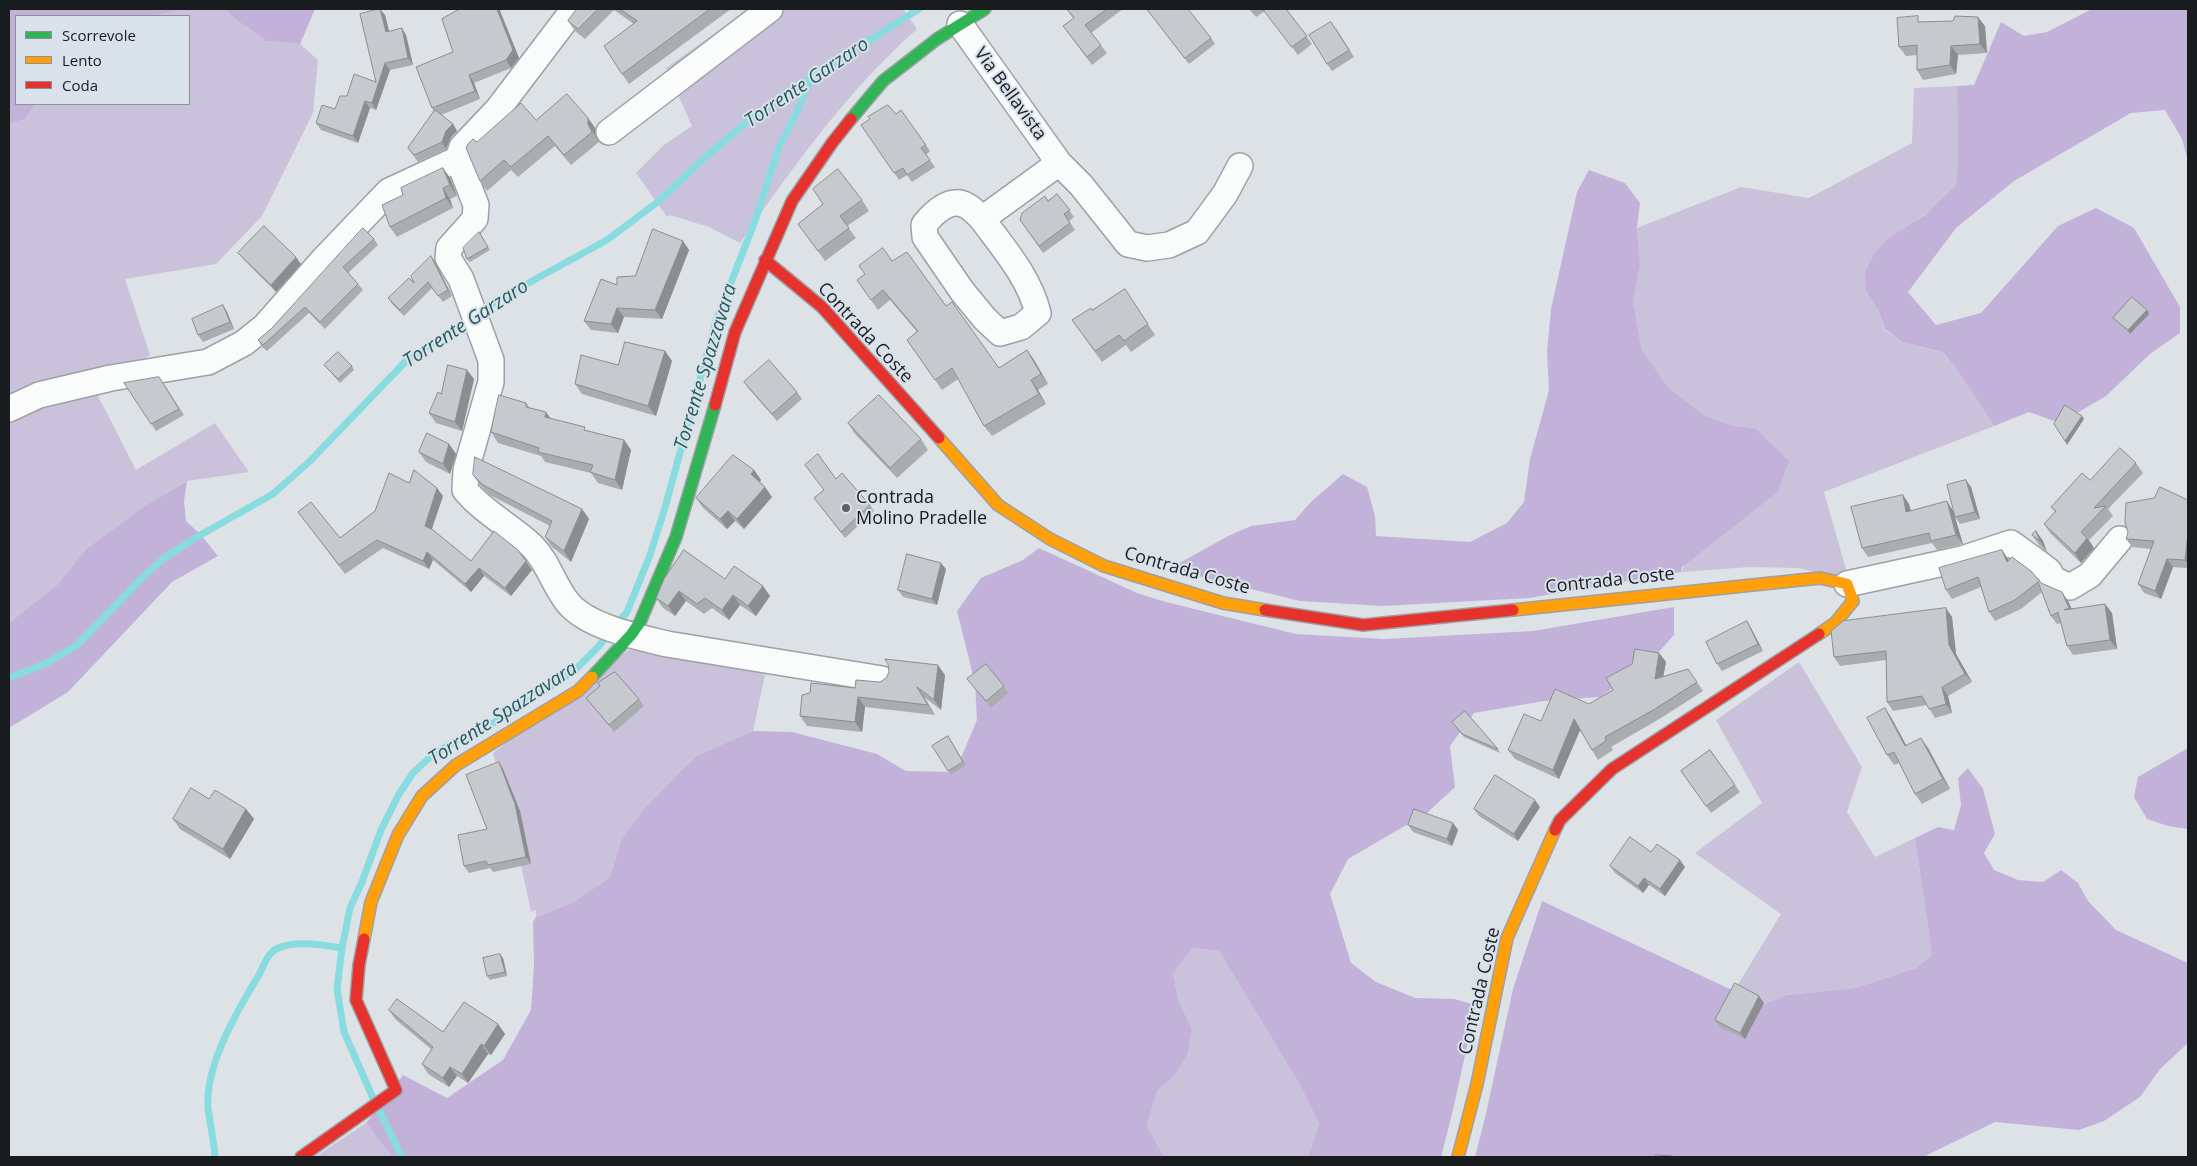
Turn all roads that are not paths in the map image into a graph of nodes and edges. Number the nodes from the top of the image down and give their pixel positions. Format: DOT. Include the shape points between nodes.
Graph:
graph roads {
  1 [pos="574,9"];
  2 [pos="770,9"];
  3 [pos="985,9"];
  4 [pos="960,24"];
  5 [pos="609,132"];
  6 [pos="458,159"];
  7 [pos="1059,163"];
  8 [pos="1240,166"];
  9 [pos="982,219"];
  10 [pos="765,260"];
  11 [pos="9,408"];
  12 [pos="2120,539"];
  13 [pos="1847,584"];
  14 [pos="631,635"];
  15 [pos="882,679"];
  16 [pos="301,1157"];
  17 [pos="1458,1157"];
  1 -- 6 [label="street" via="498,109 462,147"];
  2 -- 5 [label="street"];
  3 -- 4 [label="street"];
  4 -- 7 [label="street, Via Bellavista"];
  4 -- 10 [label="street" via="884,81 832,143 792,201"];
  6 -- 11 [label="street" via="389,191 265,326 244,343 208,362 39,395"];
  6 -- 14 [label="street" via="476,205 475,219 449,248 448,258 461,279 491,360 491,382 466,470 465,490 475,502 532,547 568,604 584,617"];
  7 -- 8 [label="street, Via Bellavista" via="1128,244 1147,248 1169,245 1197,232 1225,194"];
  7 -- 9 [label="street"];
  9 -- 9 [label="street" via="966,205 950,204 933,214 924,225 926,237 962,291 1000,333 1021,327 1038,313 1028,283"];
  10 -- 13 [label="street, Contrada Coste" via="822,307 998,505 1050,539 1104,566 1223,603 1363,625 1820,578"];
  10 -- 14 [label="street" via="736,332 676,537 640,622"];
  12 -- 13 [label="street" via="2090,575 2070,587 2053,579 2049,571 2011,543 1962,559"];
  13 -- 17 [label="street, Contrada Coste" via="1853,601 1835,623 1612,769 1560,820 1507,938 1477,1084"];
  14 -- 15 [label="street" via="667,644"];
  14 -- 16 [label="street" via="578,691 456,765 422,796 398,835 371,902 359,964 356,1000 396,1090"];
}
